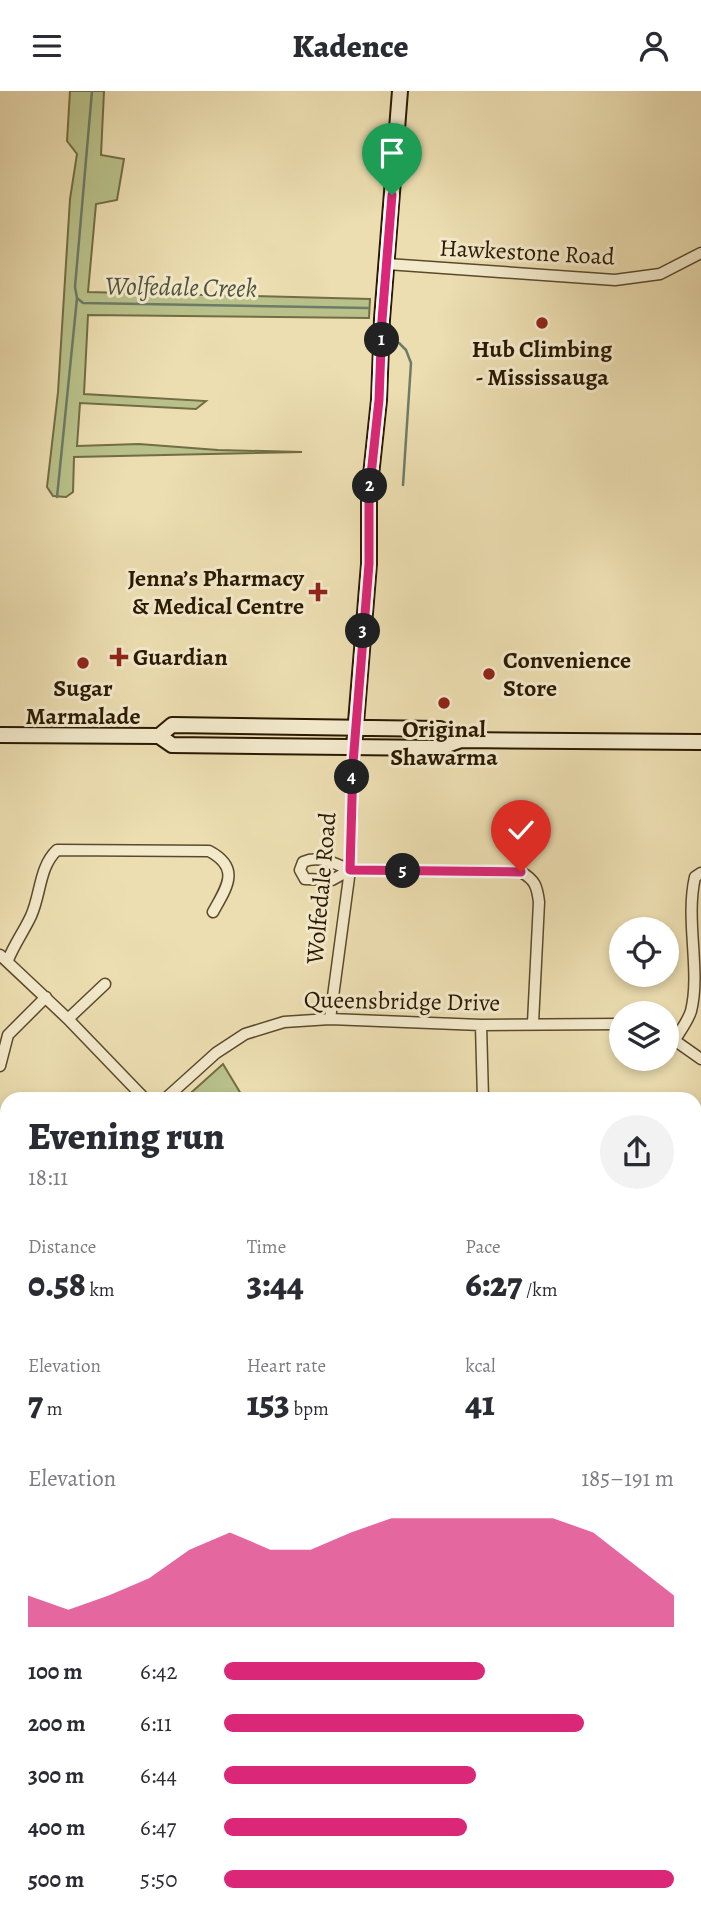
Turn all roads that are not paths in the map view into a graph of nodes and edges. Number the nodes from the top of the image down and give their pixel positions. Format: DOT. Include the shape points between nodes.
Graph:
graph roads {
  1 [pos="400,91"];
  2 [pos="701,253"];
  3 [pos="387,264"];
  4 [pos="356,728"];
  5 [pos="0,735"];
  6 [pos="159,736"];
  7 [pos="461,740"];
  8 [pos="701,742"];
  9 [pos="354,747"];
  10 [pos="350,870"];
  11 [pos="701,873"];
  12 [pos="213,912"];
  13 [pos="4,958"];
  14 [pos="105,984"];
  15 [pos="46,997"];
  16 [pos="68,1019"];
  17 [pos="330,1019"];
  18 [pos="533,1023"];
  19 [pos="609,1024"];
  20 [pos="481,1025"];
  21 [pos="679,1027"];
  22 [pos="679,1044"];
  23 [pos="701,1059"];
  24 [pos="0,1066"];
  25 [pos="138,1092"];
  26 [pos="173,1092"];
  27 [pos="483,1092"];
  1 -- 3 [label="main road, Wolfedale Road"];
  2 -- 3 [label="street, Hawkestone Road" via="660,274 615,280"];
  3 -- 4 [label="main road, Wolfedale Road"];
  4 -- 6 [label="main road" via="172,725"];
  4 -- 7 [label="main road" via="440,729"];
  4 -- 9 [label="main road, Wolfedale Road"];
  5 -- 6 [label="main road"];
  6 -- 9 [label="main road" via="172,745"];
  7 -- 8 [label="main road"];
  7 -- 9 [label="main road" via="439,748"];
  9 -- 10 [label="street, Wolfedale Road"];
  10 -- 17 [label="street, Wolfedale Road"];
  10 -- 18 [label="street" via="521,872 531,878 539,902"];
  11 -- 21 [label="street" via="695,877 692,892 693,1002"];
  12 -- 13 [label="street" via="229,874 226,863 209,851 57,850 44,867 31,916"];
  13 -- 15 [label="street"];
  14 -- 16 [label="street"];
  15 -- 16 [label="street"];
  15 -- 24 [label="street" via="8,1035"];
  16 -- 25 [label="street"];
  17 -- 20 [label="street, Queensbridge Drive"];
  17 -- 26 [label="street, Queensbridge Drive" via="284,1022 245,1034"];
  18 -- 19 [label="street, Queensbridge Drive"];
  18 -- 20 [label="street, Queensbridge Drive"];
  20 -- 27 [label="street"];
  22 -- 23 [label="street"];
}
